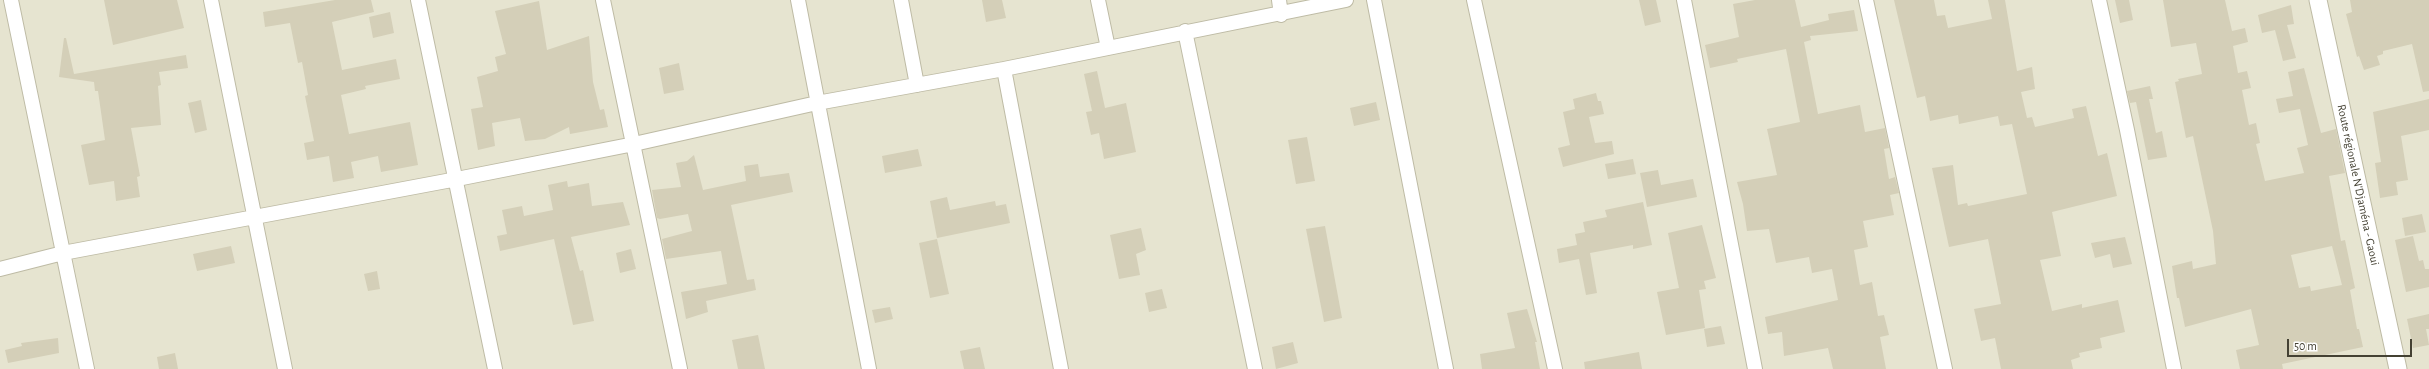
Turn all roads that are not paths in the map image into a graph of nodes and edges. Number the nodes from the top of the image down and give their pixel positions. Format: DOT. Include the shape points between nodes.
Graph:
graph roads {
  1 [pos="11,0"];
  2 [pos="211,0"];
  3 [pos="418,0"];
  4 [pos="603,0"];
  5 [pos="798,0"];
  6 [pos="901,0"];
  7 [pos="1098,0"];
  8 [pos="1279,0"];
  9 [pos="1346,0"];
  10 [pos="1374,0"];
  11 [pos="1474,0"];
  12 [pos="1684,0"];
  13 [pos="1866,0"];
  14 [pos="2099,0"];
  15 [pos="2318,0"];
  16 [pos="1281,15"];
  17 [pos="1185,31"];
  18 [pos="1108,48"];
  19 [pos="1004,69"];
  20 [pos="917,85"];
  21 [pos="817,103"];
  22 [pos="634,144"];
  23 [pos="457,179"];
  24 [pos="254,218"];
  25 [pos="63,253"];
  26 [pos="0,269"];
  27 [pos="87,369"];
  28 [pos="285,369"];
  29 [pos="495,369"];
  30 [pos="680,369"];
  31 [pos="869,369"];
  32 [pos="1061,369"];
  33 [pos="1255,369"];
  34 [pos="1446,369"];
  35 [pos="1555,369"];
  36 [pos="1755,369"];
  37 [pos="1945,369"];
  38 [pos="2174,369"];
  39 [pos="2398,369"];
  1 -- 25 [label="street"];
  2 -- 24 [label="street"];
  3 -- 23 [label="street"];
  4 -- 22 [label="street"];
  5 -- 21 [label="street"];
  6 -- 20 [label="street"];
  7 -- 18 [label="street"];
  8 -- 16 [label="street"];
  9 -- 16 [label="street"];
  10 -- 34 [label="street"];
  11 -- 35 [label="street"];
  12 -- 36 [label="street"];
  13 -- 37 [label="street"];
  14 -- 38 [label="street"];
  15 -- 39 [label="street, Route régionale N'Djaména - Gaoui"];
  16 -- 17 [label="street"];
  17 -- 18 [label="street"];
  17 -- 33 [label="street"];
  18 -- 19 [label="street"];
  19 -- 20 [label="street"];
  19 -- 32 [label="street"];
  20 -- 21 [label="street"];
  21 -- 22 [label="street"];
  21 -- 31 [label="street"];
  22 -- 23 [label="street"];
  22 -- 30 [label="street"];
  23 -- 24 [label="street"];
  23 -- 29 [label="street"];
  24 -- 25 [label="street"];
  24 -- 28 [label="street"];
  25 -- 26 [label="street"];
  25 -- 27 [label="street"];
}
